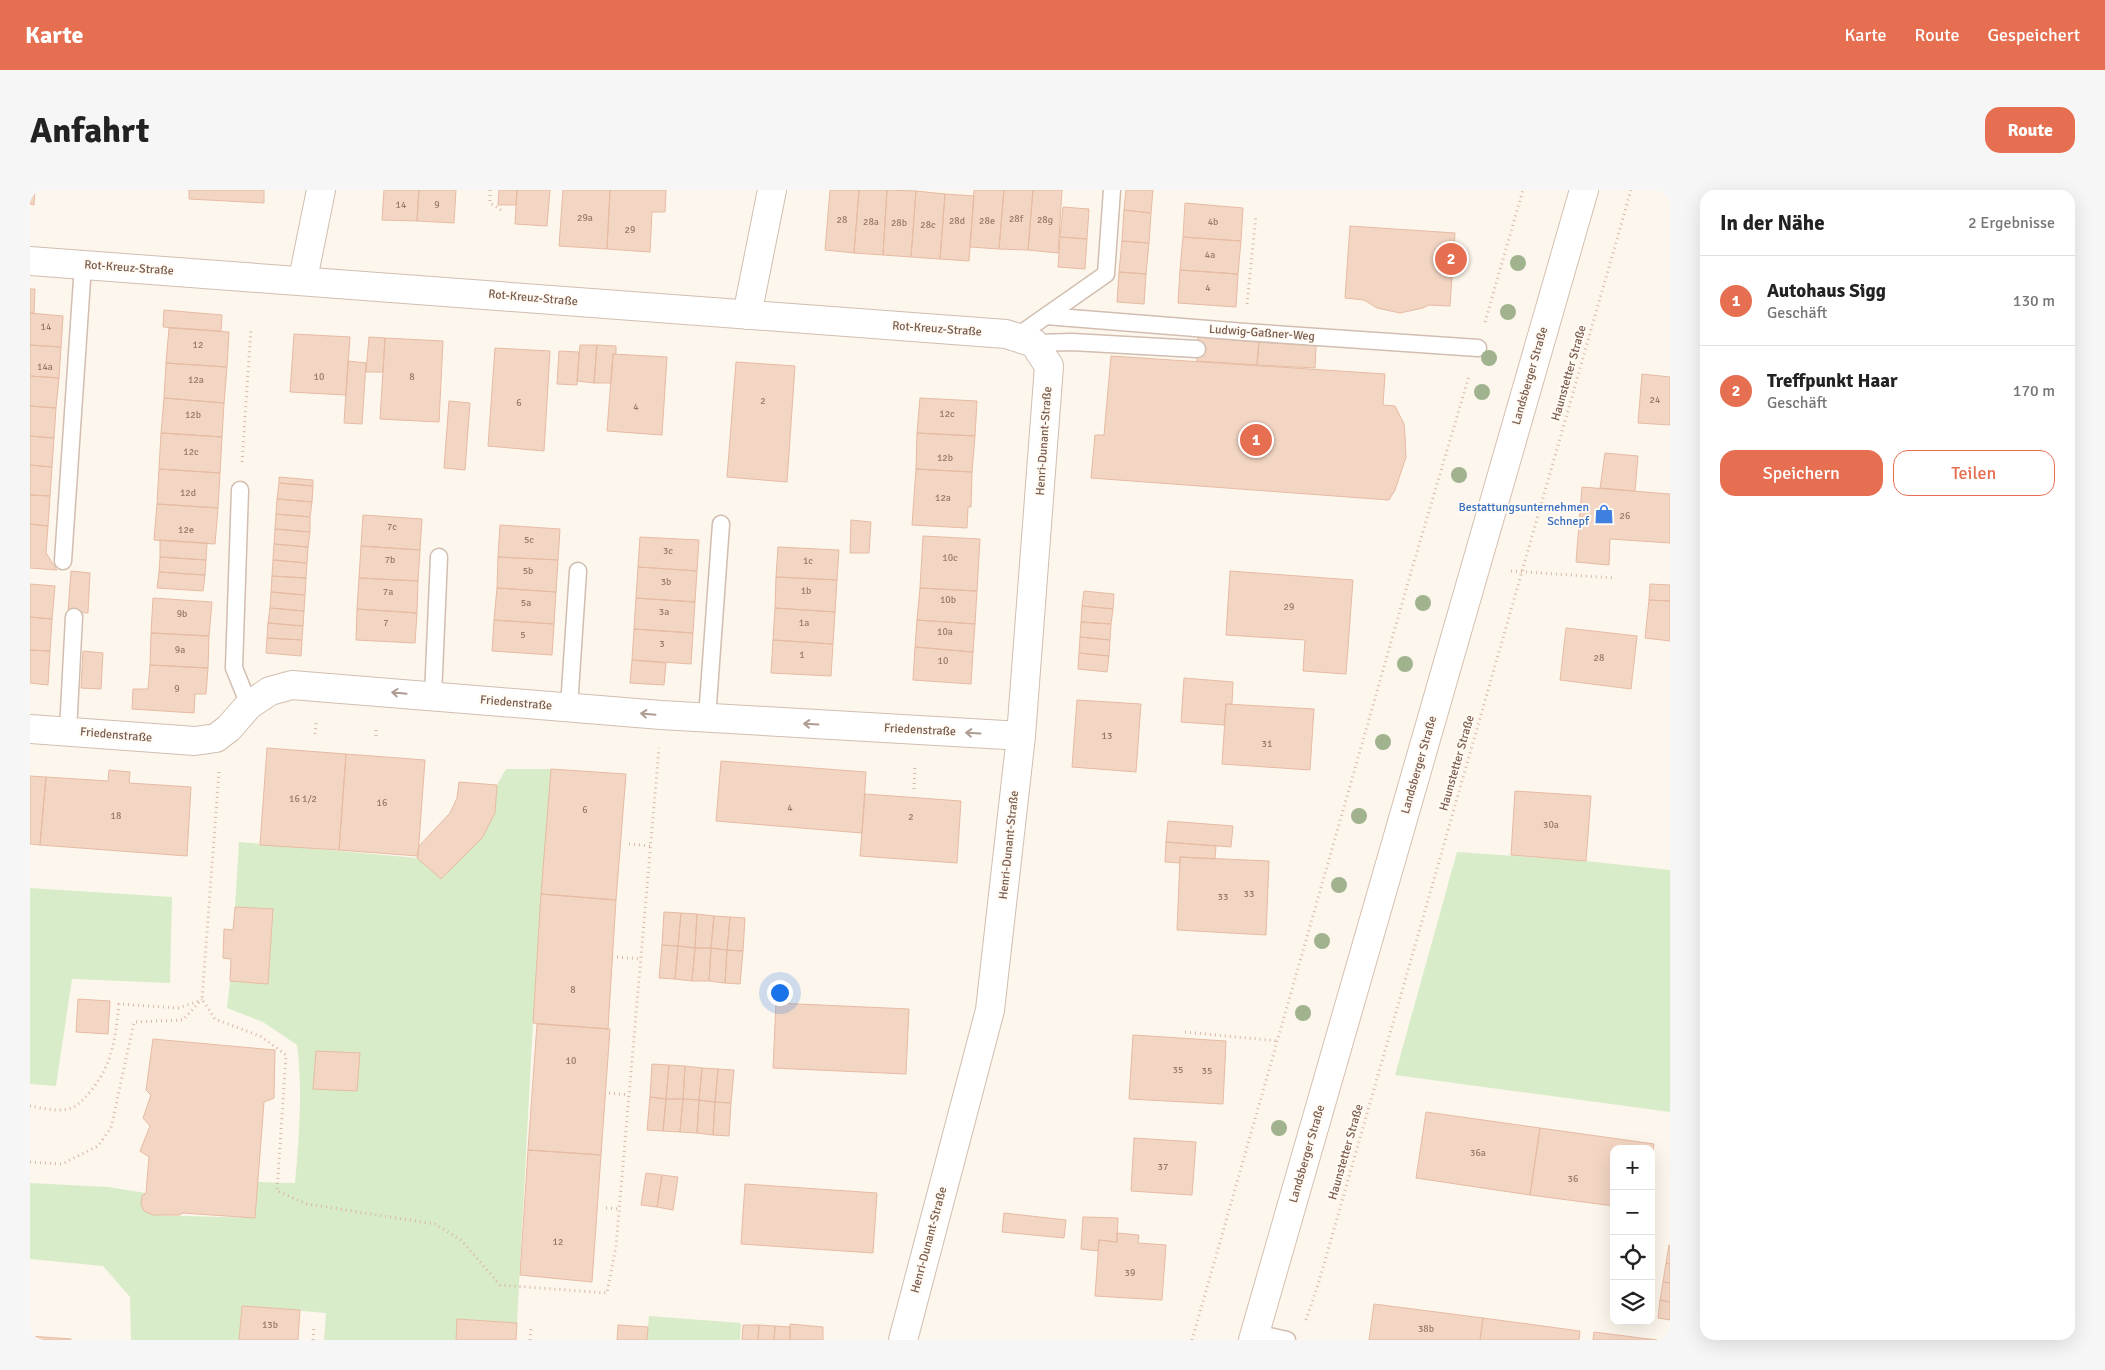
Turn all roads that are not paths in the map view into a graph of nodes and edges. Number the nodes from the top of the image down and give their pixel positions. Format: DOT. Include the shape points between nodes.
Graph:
graph roads {
  1 [pos="321,190"];
  2 [pos="772,190"];
  3 [pos="1112,190"];
  4 [pos="1584,190"];
  5 [pos="30,261"];
  6 [pos="83,265"];
  7 [pos="303,280"];
  8 [pos="747,315"];
  9 [pos="1046,316"];
  10 [pos="1025,340"];
  11 [pos="1478,348"];
  12 [pos="1197,349"];
  13 [pos="240,490"];
  14 [pos="721,524"];
  15 [pos="439,557"];
  16 [pos="63,561"];
  17 [pos="578,571"];
  18 [pos="74,617"];
  19 [pos="432,696"];
  20 [pos="248,706"];
  21 [pos="569,707"];
  22 [pos="707,718"];
  23 [pos="30,728"];
  24 [pos="68,731"];
  25 [pos="1022,736"];
  26 [pos="1254,1337"];
  27 [pos="903,1340"];
  28 [pos="1287,1340"];
  1 -- 7 [label="street"];
  2 -- 8 [label="street"];
  3 -- 9 [label="lane" via="1106,274"];
  4 -- 26 [label="street, Landsberger Straße"];
  5 -- 6 [label="street, Rot-Kreuz-Straße"];
  6 -- 7 [label="street, Rot-Kreuz-Straße"];
  6 -- 16 [label="lane"];
  7 -- 8 [label="street, Rot-Kreuz-Straße"];
  8 -- 10 [label="street, Rot-Kreuz-Straße" via="1006,334"];
  9 -- 10 [label="lane"];
  9 -- 11 [label="lane, Ludwig-Gaßner-Weg"];
  10 -- 12 [label="lane"];
  10 -- 25 [label="street, Henri-Dunant-Straße" via="1049,366"];
  13 -- 20 [label="lane" via="234,668"];
  14 -- 22 [label="lane"];
  15 -- 19 [label="lane"];
  17 -- 21 [label="lane"];
  18 -- 24 [label="lane"];
  19 -- 20 [label="street, Friedenstraße, one-way" via="292,686 270,691"];
  19 -- 21 [label="street, Friedenstraße"];
  20 -- 24 [label="street, Friedenstraße" via="216,738 195,741"];
  22 -- 21 [label="street, Friedenstraße, one-way"];
  25 -- 22 [label="street, Friedenstraße, one-way"];
  23 -- 24 [label="street, Friedenstraße"];
  25 -- 27 [label="street, Henri-Dunant-Straße" via="990,1010"];
  26 -- 28 [label="lane"];
}
